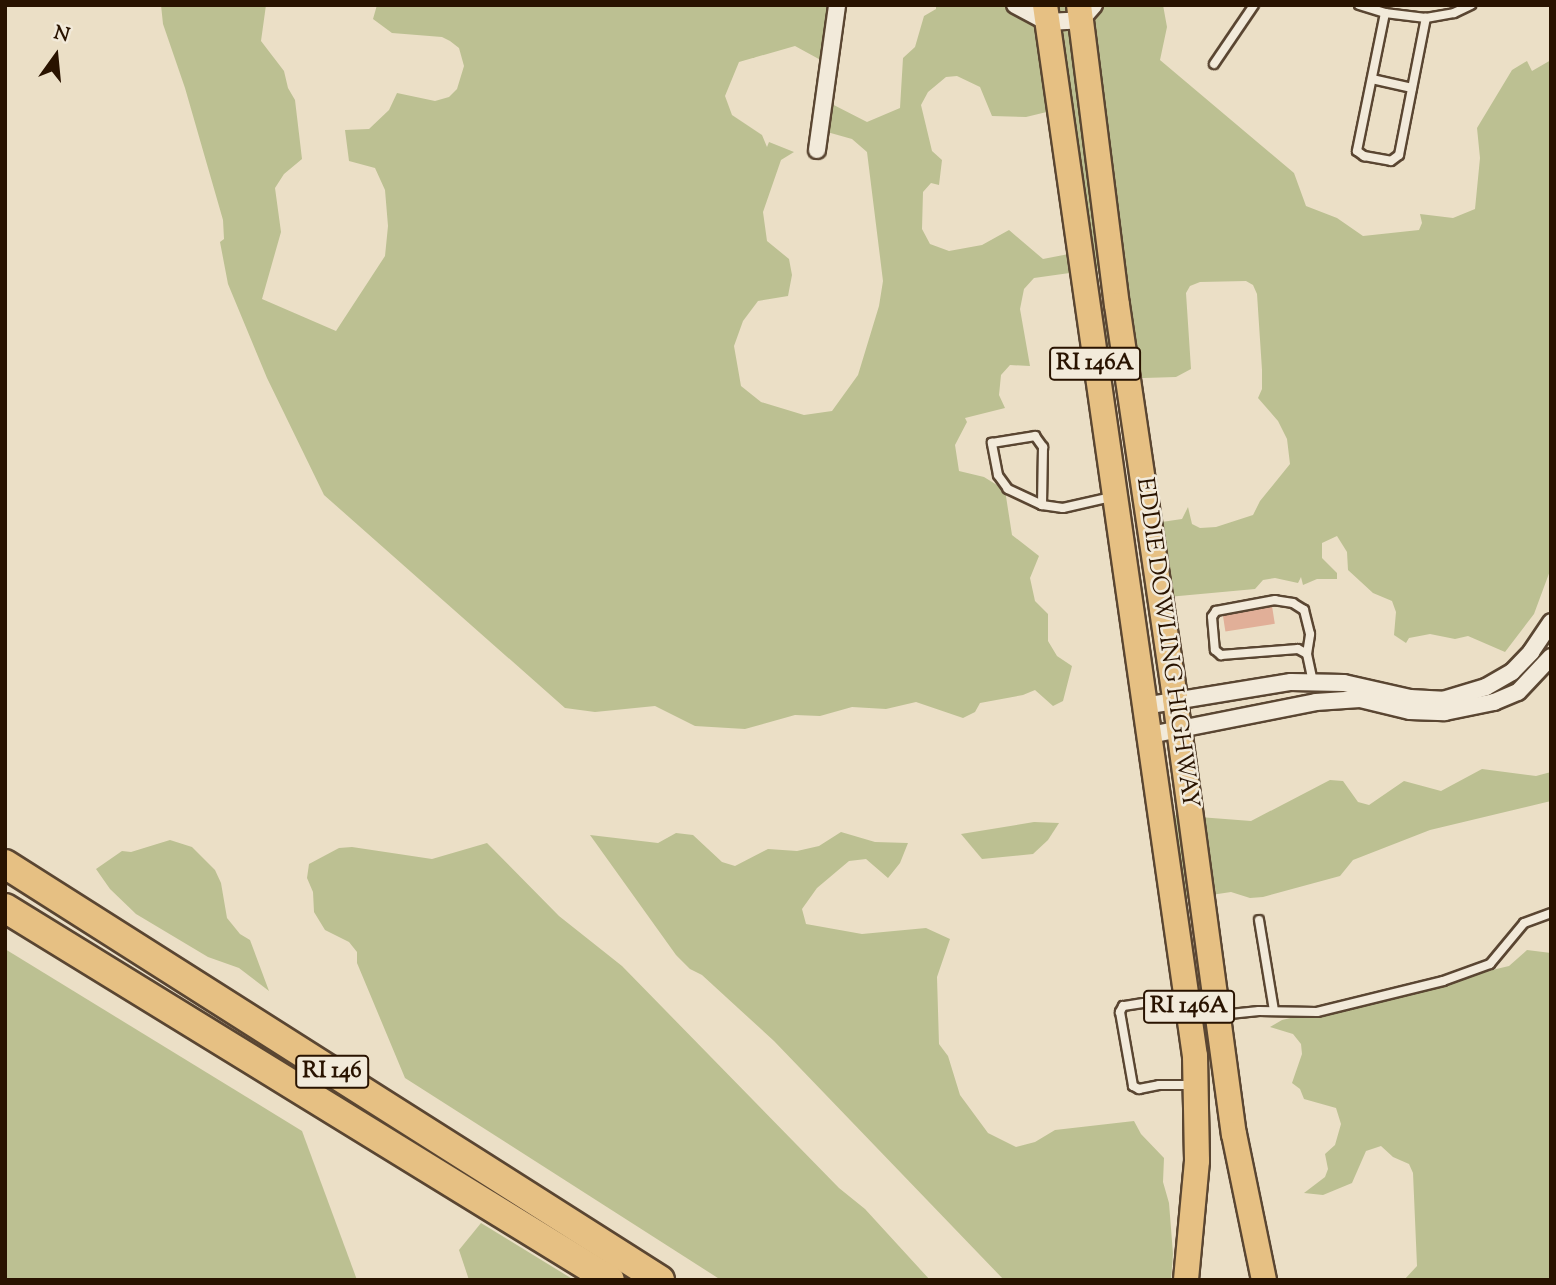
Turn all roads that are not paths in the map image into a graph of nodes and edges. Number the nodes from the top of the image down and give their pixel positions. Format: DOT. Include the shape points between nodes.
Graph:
graph roads {
  1 [pos="837,5"];
  2 [pos="1015,5"];
  3 [pos="1254,5"];
  4 [pos="1359,5"];
  5 [pos="1471,5"];
  6 [pos="1085,10"];
  7 [pos="1385,13"];
  8 [pos="1046,14"];
  9 [pos="1426,18"];
  10 [pos="1214,64"];
  11 [pos="1372,79"];
  12 [pos="1412,88"];
  13 [pos="817,150"];
  14 [pos="1114,497"];
  15 [pos="1042,505"];
  16 [pos="1550,626"];
  17 [pos="1307,654"];
  18 [pos="1551,657"];
  19 [pos="1313,682"];
  20 [pos="1175,699"];
  21 [pos="1316,702"];
  22 [pos="1144,706"];
  23 [pos="1178,728"];
  24 [pos="1150,735"];
  25 [pos="5,864"];
  26 [pos="5,908"];
  27 [pos="1551,913"];
  28 [pos="1259,920"];
  29 [pos="1143,1003"];
  30 [pos="1274,1011"];
  31 [pos="1217,1015"];
  32 [pos="1197,1085"];
  33 [pos="610,1280"];
  34 [pos="660,1280"];
  35 [pos="1186,1280"];
  36 [pos="1264,1280"];
  1 -- 13 [label="street"];
  2 -- 8 [label="street"];
  3 -- 10 [label="lane"];
  4 -- 7 [label="lane"];
  5 -- 9 [label="lane"];
  6 -- 8 [label="street"];
  6 -- 20 [label="main road, EDDIE DOWLING HIGHWAY / RI 146A" via="1117,305"];
  7 -- 9 [label="lane"];
  7 -- 11 [label="lane"];
  8 -- 14 [label="main road, EDDIE DOWLING HIGHWAY / RI 146A"];
  9 -- 12 [label="lane"];
  11 -- 12 [label="lane"];
  11 -- 12 [label="lane" via="1357,151 1364,156 1391,161 1399,155"];
  14 -- 15 [label="lane" via="1063,508"];
  14 -- 22 [label="main road, EDDIE DOWLING HIGHWAY / RI 146A"];
  15 -- 15 [label="lane" via="1008,489 998,475 992,443 1035,436 1043,447"];
  16 -- 19 [label="street" via="1512,672 1486,687 1443,700"];
  17 -- 17 [label="lane" via="1287,648 1227,656 1214,650 1211,628 1216,611 1275,600 1293,603 1304,610 1310,634"];
  17 -- 19 [label="lane"];
  18 -- 21 [label="street" via="1518,692 1445,712 1410,712 1360,699"];
  19 -- 20 [label="street"];
  19 -- 21 [label="street"];
  20 -- 22 [label="street"];
  20 -- 23 [label="main road, EDDIE DOWLING HIGHWAY / RI 146A"];
  21 -- 23 [label="street"];
  22 -- 24 [label="main road, EDDIE DOWLING HIGHWAY / RI 146A"];
  23 -- 24 [label="street"];
  23 -- 31 [label="main road, EDDIE DOWLING HIGHWAY / RI 146A"];
  24 -- 32 [label="main road, EDDIE DOWLING HIGHWAY / RI 146A"];
  25 -- 34 [label="highway, RI 146"];
  26 -- 33 [label="highway, RI 146"];
  27 -- 30 [label="lane" via="1524,923 1490,964 1443,981 1317,1012"];
  28 -- 30 [label="lane"];
  29 -- 32 [label="lane" via="1123,1006 1120,1012 1133,1086"];
  30 -- 31 [label="lane"];
  31 -- 36 [label="main road, EDDIE DOWLING HIGHWAY / RI 146A" via="1241,1176"];
  32 -- 35 [label="main road, EDDIE DOWLING HIGHWAY / RI 146A" via="1197,1171"];
}
